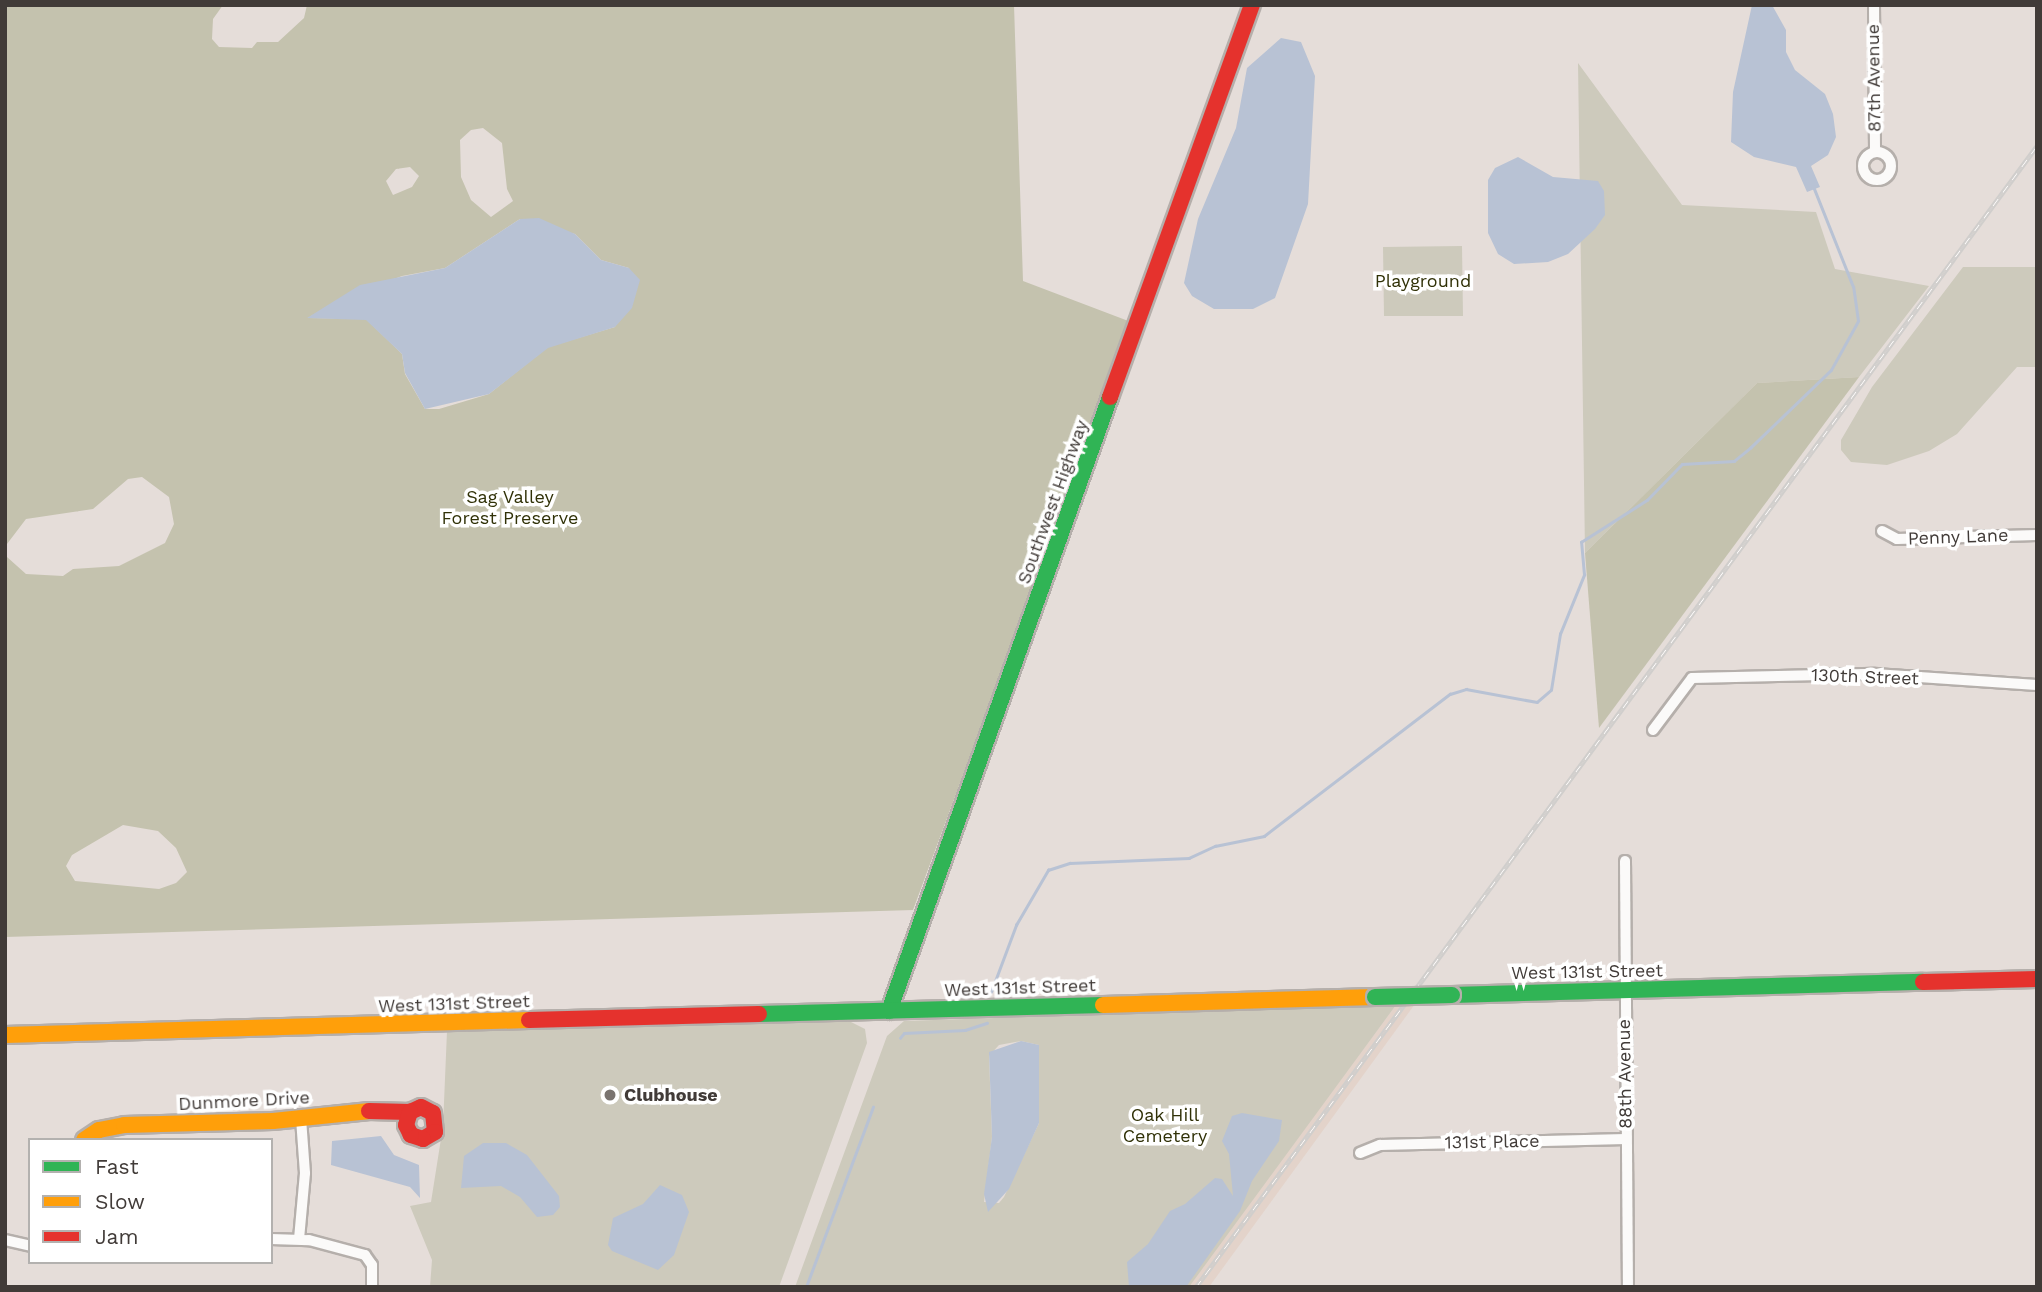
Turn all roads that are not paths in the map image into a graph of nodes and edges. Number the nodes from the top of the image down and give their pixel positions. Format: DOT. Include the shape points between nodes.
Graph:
graph roads {
  1 [pos="1252,5"];
  2 [pos="1874,5"];
  3 [pos="1875,151"];
  4 [pos="1882,531"];
  5 [pos="2037,535"];
  6 [pos="2037,685"];
  7 [pos="1653,730"];
  8 [pos="1625,860"];
  9 [pos="2037,979"];
  10 [pos="1623,990"];
  11 [pos="889,1011"];
  12 [pos="5,1035"];
  13 [pos="410,1112"];
  14 [pos="301,1118"];
  15 [pos="87,1138"];
  16 [pos="1626,1139"];
  17 [pos="1360,1153"];
  18 [pos="273,1239"];
  19 [pos="299,1239"];
  20 [pos="5,1240"];
  21 [pos="28,1246"];
  22 [pos="372,1287"];
  23 [pos="1628,1287"];
  1 -- 11 [label="street, Southwest Highway"];
  2 -- 3 [label="street, 87th Avenue"];
  4 -- 5 [label="street, Penny Lane" via="1897,539"];
  6 -- 7 [label="street, 130th Street" via="1875,674 1692,678"];
  8 -- 10 [label="street, 88th Avenue"];
  9 -- 10 [label="street, West 131st Street"];
  10 -- 11 [label="street, West 131st Street, bridge"];
  10 -- 16 [label="street, 88th Avenue"];
  11 -- 12 [label="street, West 131st Street"];
  13 -- 14 [label="street, Dunmore Drive" via="381,1110"];
  14 -- 15 [label="street, Dunmore Drive" via="124,1125 99,1130"];
  14 -- 19 [label="street" via="305,1166"];
  16 -- 17 [label="street, 131st Place" via="1380,1145"];
  16 -- 23 [label="street, 88th Avenue"];
  18 -- 19 [label="street"];
  19 -- 22 [label="street" via="365,1255 372,1265"];
  20 -- 21 [label="street"];
}
